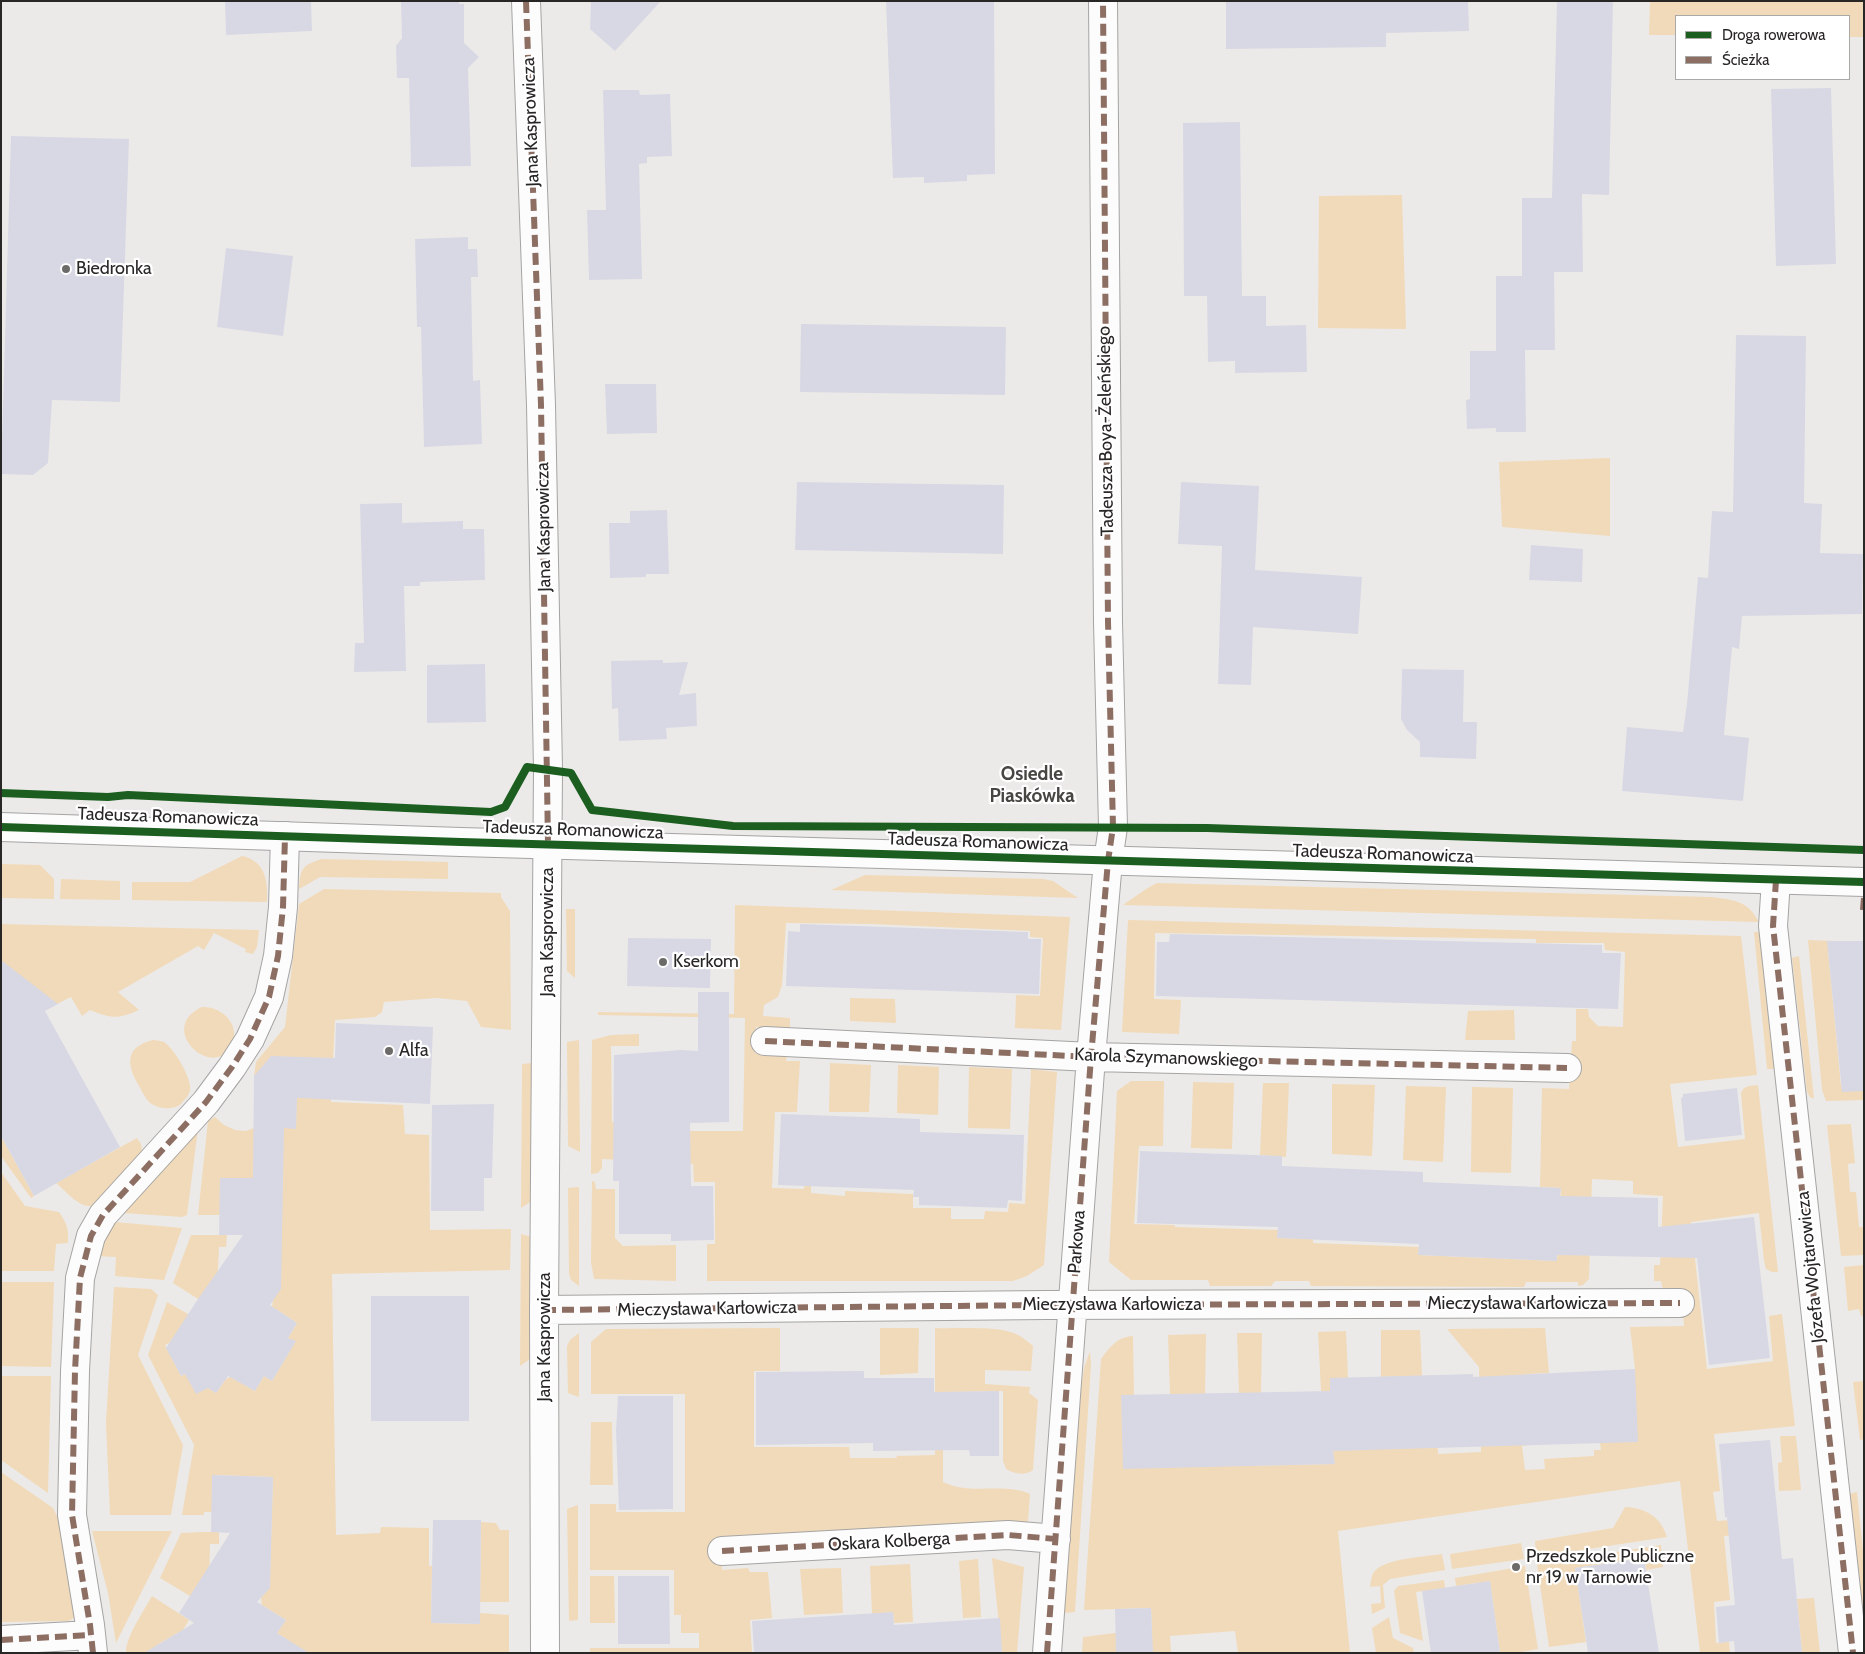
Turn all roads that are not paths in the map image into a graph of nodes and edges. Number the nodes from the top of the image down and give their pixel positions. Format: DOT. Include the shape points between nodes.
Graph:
graph roads {
  1 [pos="526,1"];
  2 [pos="1103,1"];
  3 [pos="1,827"];
  4 [pos="285,836"];
  5 [pos="548,844"];
  6 [pos="1108,861"];
  7 [pos="1776,880"];
  8 [pos="1864,882"];
  9 [pos="766,1041"];
  10 [pos="1091,1057"];
  11 [pos="1567,1068"];
  12 [pos="1680,1303"];
  13 [pos="1073,1305"];
  14 [pos="544,1310"];
  15 [pos="1056,1539"];
  16 [pos="722,1551"];
  17 [pos="1,1640"];
  18 [pos="92,1644"];
  19 [pos="545,1653"];
  20 [pos="1047,1653"];
  21 [pos="1853,1653"];
  1 -- 5 [label="street, Jana Kasprowicza" via="541,405"];
  2 -- 6 [label="street, Tadeusza Boya-Żeleńskiego" via="1113,818"];
  3 -- 4 [label="street, Tadeusza Romanowicza"];
  4 -- 5 [label="street, Tadeusza Romanowicza"];
  4 -- 18 [label="street" via="278,956 269,997 250,1039 206,1102 103,1215 91,1236 84,1260 80,1278 75,1371 72,1515"];
  5 -- 6 [label="street, Tadeusza Romanowicza"];
  5 -- 14 [label="street, Jana Kasprowicza"];
  6 -- 7 [label="street, Tadeusza Romanowicza"];
  6 -- 10 [label="street, Parkowa"];
  7 -- 8 [label="street, Tadeusza Romanowicza"];
  7 -- 21 [label="street, Józefa Wojtarowicza" via="1773,926"];
  9 -- 10 [label="street, Karola Szymanowskiego"];
  10 -- 11 [label="street, Karola Szymanowskiego"];
  10 -- 13 [label="street, Parkowa"];
  12 -- 13 [label="street, Mieczysława Karłowicza"];
  13 -- 14 [label="street, Mieczysława Karłowicza"];
  13 -- 15 [label="street, Parkowa"];
  14 -- 19 [label="street, Jana Kasprowicza"];
  15 -- 16 [label="street, Oskara Kolberga" via="1008,1535"];
  15 -- 20 [label="street, Parkowa"];
  17 -- 18 [label="street"];
}
